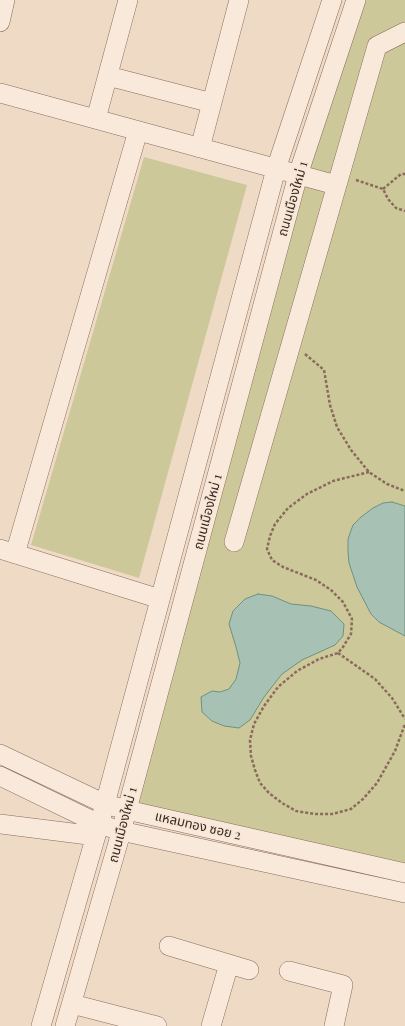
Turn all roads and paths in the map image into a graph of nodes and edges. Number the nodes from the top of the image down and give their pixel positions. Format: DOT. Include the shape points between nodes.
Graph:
graph roads {
  1 [pos="6,0"];
  2 [pos="128,0"];
  3 [pos="239,0"];
  4 [pos="332,0"];
  5 [pos="356,0"];
  6 [pos="0,22"];
  7 [pos="405,32"];
  8 [pos="108,76"];
  9 [pos="0,93"];
  10 [pos="212,103"];
  11 [pos="96,119"];
  12 [pos="138,131"];
  13 [pos="200,148"];
  14 [pos="276,169"];
  15 [pos="405,174"];
  16 [pos="298,175"];
  17 [pos="338,180"];
  18 [pos="383,189"];
  19 [pos="405,211"];
  20 [pos="291,343"];
  21 [pos="369,472"];
  22 [pos="405,491"];
  23 [pos="234,542"];
  24 [pos="8,552"];
  25 [pos="160,599"];
  26 [pos="338,653"];
  27 [pos="405,719"];
  28 [pos="405,724"];
  29 [pos="0,754"];
  30 [pos="0,776"];
  31 [pos="105,804"];
  32 [pos="127,810"];
  33 [pos="0,824"];
  34 [pos="98,830"];
  35 [pos="121,830"];
  36 [pos="319,853"];
  37 [pos="405,873"];
  38 [pos="317,874"];
  39 [pos="405,893"];
  40 [pos="169,946"];
  41 [pos="229,964"];
  42 [pos="249,970"];
  43 [pos="289,971"];
  44 [pos="72,1004"];
  45 [pos="41,1026"];
  46 [pos="65,1026"];
  47 [pos="157,1026"];
  48 [pos="210,1026"];
  49 [pos="334,1026"];
  1 -- 6 [label="street"];
  2 -- 8 [label="street"];
  3 -- 10 [label="street"];
  4 -- 14 [label="street, ถนนเมืองใหม่ 1"];
  5 -- 16 [label="street, ถนนเมืองใหม่ 1"];
  7 -- 17 [label="street" via="377,46"];
  8 -- 10 [label="street"];
  8 -- 11 [label="street"];
  9 -- 11 [label="street"];
  10 -- 13 [label="street"];
  11 -- 12 [label="street"];
  12 -- 13 [label="street"];
  12 -- 24 [label="street"];
  13 -- 14 [label="street"];
  14 -- 16 [label="street"];
  14 -- 25 [label="street, ถนนเมืองใหม่ 1"];
  15 -- 18 [label="path" via="401,174"];
  16 -- 17 [label="street"];
  16 -- 32 [label="street, ถนนเมืองใหม่ 1"];
  17 -- 18 [label="path"];
  17 -- 20 [label="street"];
  18 -- 19 [label="path" via="396,208"];
  20 -- 21 [label="path" via="324,370 337,427"];
  20 -- 23 [label="street"];
  21 -- 22 [label="path" via="387,484"];
  21 -- 26 [label="path" via="333,481 307,494 288,508 275,524 267,549 272,560 316,580 343,602 352,619 351,634"];
  24 -- 25 [label="street"];
  25 -- 31 [label="street, ถนนเมืองใหม่ 1"];
  26 -- 27 [label="path" via="375,679 392,698"];
  26 -- 28 [label="path" via="319,659 297,671 278,687 254,724 250,740 251,756 260,783 269,793 296,811 332,814 351,809 377,782 395,751"];
  29 -- 31 [label="street, แหลมทอง ซอย 2"];
  30 -- 34 [label="street, แหลมทอง ซอย 2"];
  31 -- 32 [label="street, แหลมทอง ซอย 2"];
  31 -- 34 [label="street, ถนนเมืองใหม่ 1"];
  32 -- 35 [label="street, ถนนเมืองใหม่ 1"];
  32 -- 36 [label="street, แหลมทอง ซอย 2"];
  33 -- 34 [label="street"];
  34 -- 35 [label="street, แหลมทอง ซอย 2"];
  34 -- 45 [label="street, ถนนเมืองใหม่ 1"];
  35 -- 38 [label="street, แหลมทอง ซอย 2"];
  35 -- 44 [label="street, ถนนเมืองใหม่ 1"];
  36 -- 37 [label="street, แหลมทอง ซอย 2"];
  36 -- 38 [label="street"];
  38 -- 39 [label="street, แหลมทอง ซอย 2"];
  40 -- 41 [label="street"];
  41 -- 42 [label="street"];
  41 -- 48 [label="street"];
  43 -- 49 [label="street" via="343,985"];
  44 -- 46 [label="street, ถนนเมืองใหม่ 1"];
  44 -- 47 [label="street"];
}
